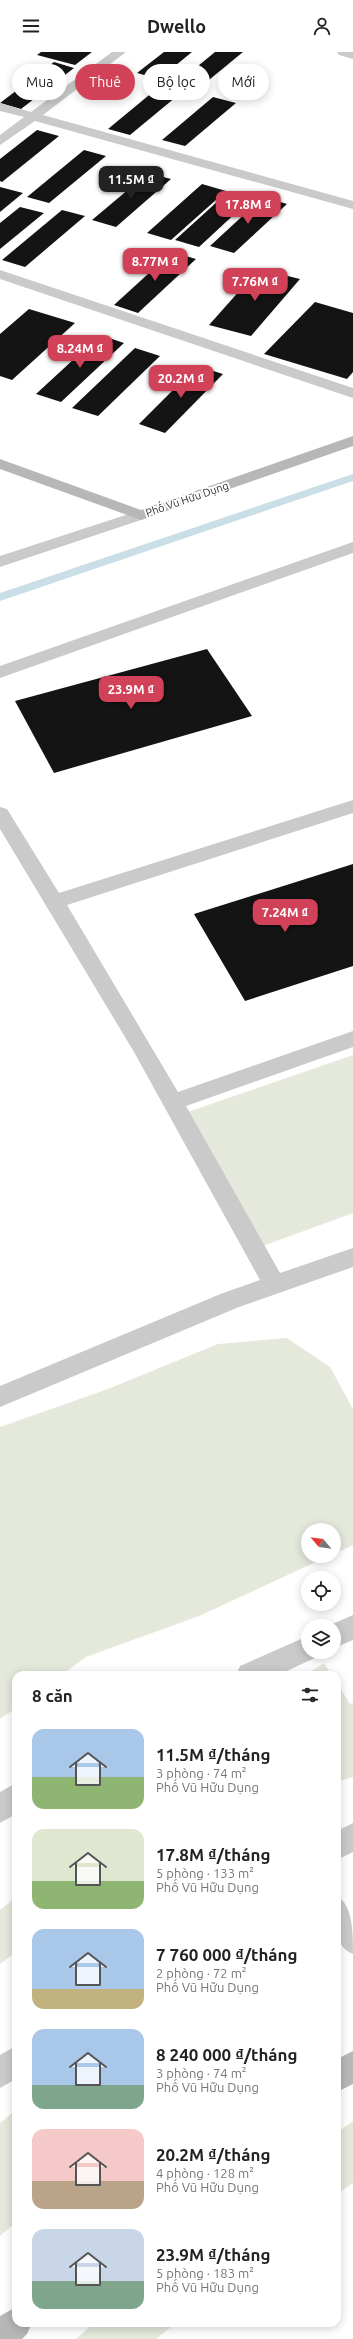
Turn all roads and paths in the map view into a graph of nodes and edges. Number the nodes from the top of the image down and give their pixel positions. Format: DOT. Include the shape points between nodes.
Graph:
graph roads {
  1 [pos="120,52"];
  2 [pos="343,52"];
  3 [pos="353,55"];
  4 [pos="0,107"];
  5 [pos="32,117"];
  6 [pos="0,141"];
  7 [pos="353,205"];
  8 [pos="0,274"];
  9 [pos="353,393"];
  10 [pos="353,441"];
  11 [pos="0,464"];
  12 [pos="141,516"];
  13 [pos="353,547"];
  14 [pos="0,562"];
  15 [pos="0,672"];
  16 [pos="353,806"];
  17 [pos="0,814"];
  18 [pos="56,901"];
  19 [pos="353,1039"];
  20 [pos="173,1102"];
  21 [pos="351,1264"];
  22 [pos="274,1284"];
  23 [pos="0,1398"];
  24 [pos="353,1627"];
  25 [pos="341,1633"];
  26 [pos="301,1651"];
  27 [pos="259,1671"];
  28 [pos="12,1800"];
  29 [pos="0,1809"];
  30 [pos="353,1837"];
  31 [pos="341,1844"];
  32 [pos="341,1918"];
  33 [pos="353,1940"];
  34 [pos="12,2064"];
  35 [pos="353,2066"];
  36 [pos="0,2074"];
  37 [pos="341,2074"];
  38 [pos="12,2327"];
  39 [pos="0,2338"];
  1 -- 5 [label="street"];
  2 -- 3 [label="street"];
  4 -- 5 [label="street"];
  5 -- 6 [label="street"];
  5 -- 7 [label="street"];
  8 -- 9 [label="street"];
  10 -- 12 [label="street, Phố Vũ Hữu Dụng"];
  11 -- 12 [label="street, Phố Vũ Hữu Dụng"];
  12 -- 14 [label="street"];
  13 -- 15 [label="street"];
  16 -- 18 [label="street"];
  17 -- 18 [label="street"];
  18 -- 20 [label="street"];
  19 -- 20 [label="street"];
  20 -- 22 [label="street"];
  21 -- 22 [label="street"];
  22 -- 23 [label="street"];
  24 -- 25 [label="street"];
  26 -- 27 [label="street"];
  28 -- 29 [label="street"];
  30 -- 31 [label="street"];
  32 -- 33 [label="street"];
  34 -- 36 [label="street"];
  35 -- 37 [label="street"];
  38 -- 39 [label="street"];
}
